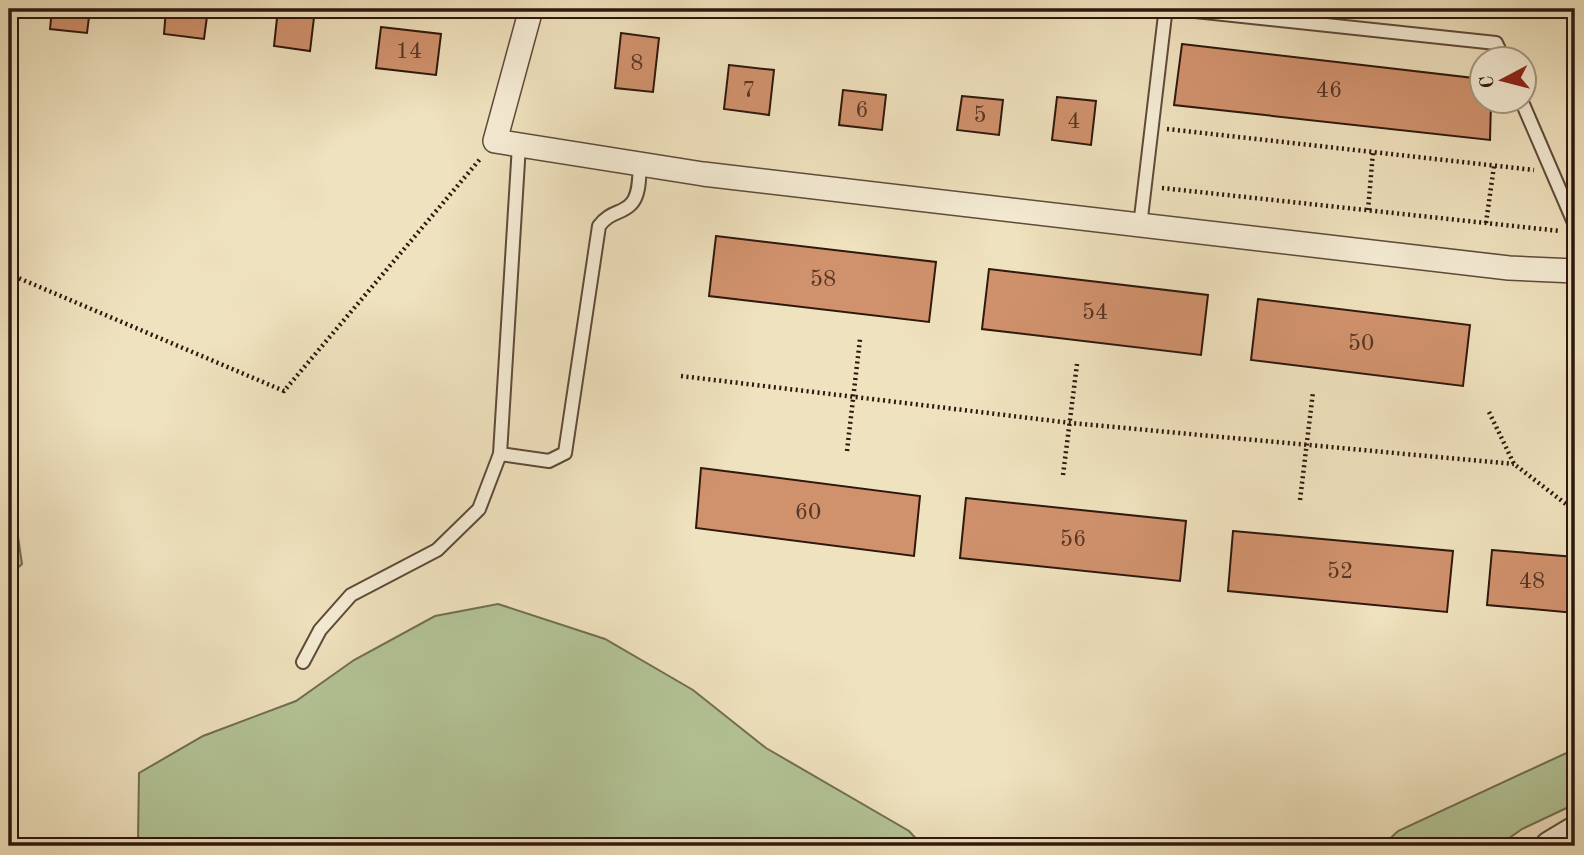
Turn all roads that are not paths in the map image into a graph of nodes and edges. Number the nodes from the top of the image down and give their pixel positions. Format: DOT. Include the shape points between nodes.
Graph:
graph roads {
  1 [pos="531,9"];
  2 [pos="1174,9"];
  3 [pos="1497,46"];
  4 [pos="1528,116"];
  5 [pos="519,145"];
  6 [pos="640,164"];
  7 [pos="1575,225"];
  8 [pos="1140,226"];
  9 [pos="1575,271"];
  10 [pos="500,454"];
  11 [pos="303,662"];
  12 [pos="1575,831"];
  13 [pos="1550,846"];
  1 -- 5 [label="street" via="495,141"];
  2 -- 3 [label="lane"];
  2 -- 8 [label="lane" via="1165,15"];
  4 -- 7 [label="lane"];
  5 -- 6 [label="street"];
  5 -- 10 [label="lane"];
  6 -- 8 [label="street"];
  6 -- 10 [label="lane" via="631,205 608,214 599,226 565,453 549,461"];
  8 -- 9 [label="street" via="1509,268"];
  10 -- 11 [label="lane" via="478,509 437,550 351,595 320,630"];
  12 -- 13 [label="street"];
}
